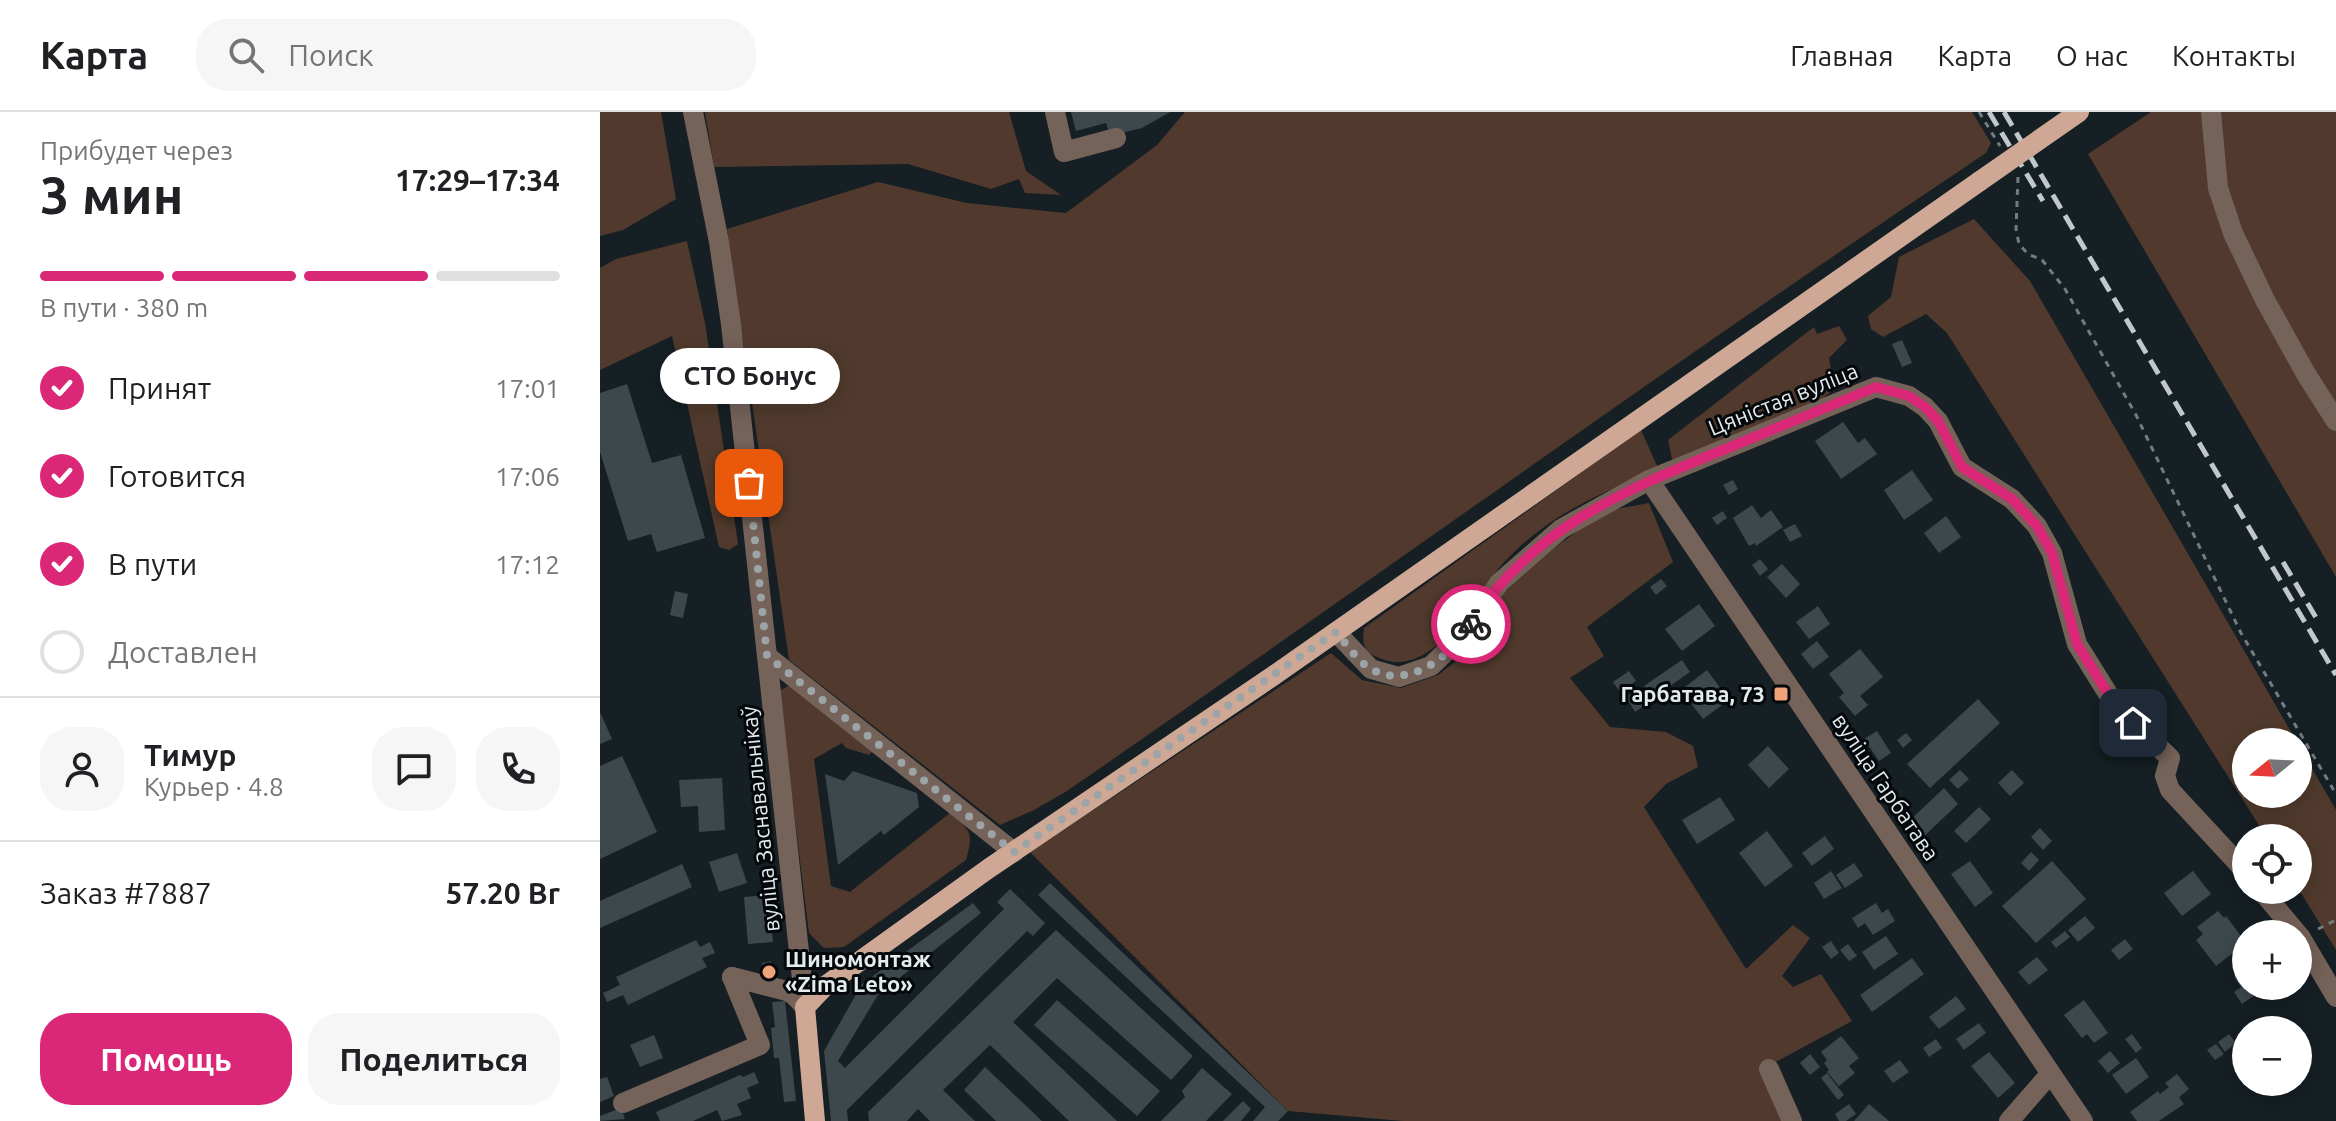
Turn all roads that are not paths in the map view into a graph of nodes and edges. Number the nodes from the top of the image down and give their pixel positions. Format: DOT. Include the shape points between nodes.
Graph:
graph roads {
  1 [pos="693,112"];
  2 [pos="1055,112"];
  3 [pos="2079,112"];
  4 [pos="2211,112"];
  5 [pos="1116,138"];
  6 [pos="2334,419"];
  7 [pos="1649,480"];
  8 [pos="1336,632"];
  9 [pos="767,656"];
  10 [pos="1014,852"];
  11 [pos="2232,857"];
  12 [pos="2273,904"];
  13 [pos="2336,997"];
  14 [pos="805,1007"];
  15 [pos="1769,1069"];
  16 [pos="2050,1074"];
  17 [pos="623,1103"];
  18 [pos="815,1121"];
  19 [pos="1792,1121"];
  20 [pos="2009,1121"];
  21 [pos="2083,1121"];
  1 -- 9 [label="street, вуліца Заснавальнікаў" via="728,298"];
  2 -- 5 [label="street" via="1064,152"];
  3 -- 8 [label="main road, bridge"];
  4 -- 6 [label="street" via="2223,209 2265,300"];
  7 -- 8 [label="street, Цяністая вуліца" via="1561,529 1531,553 1499,583 1466,632 1431,666 1399,677 1371,669"];
  7 -- 11 [label="street, Цяністая вуліца" via="1876,387 1909,396 1938,421 1962,467 2012,499 2037,526 2052,553 2077,644 2115,705 2170,758 2165,776 2170,790"];
  7 -- 16 [label="street, вуліца Гарбатава"];
  8 -- 10 [label="main road"];
  9 -- 10 [label="street"];
  9 -- 14 [label="street, вуліца Заснавальнікаў"];
  10 -- 14 [label="main road" via="851,966"];
  12 -- 13 [label="street" via="2301,938"];
  14 -- 17 [label="street" via="787,991 732,977 760,1045"];
  14 -- 18 [label="main road, вуліца Заснавальнікаў"];
  15 -- 19 [label="street"];
  16 -- 20 [label="street"];
  16 -- 21 [label="street, вуліца Гарбатава"];
}
